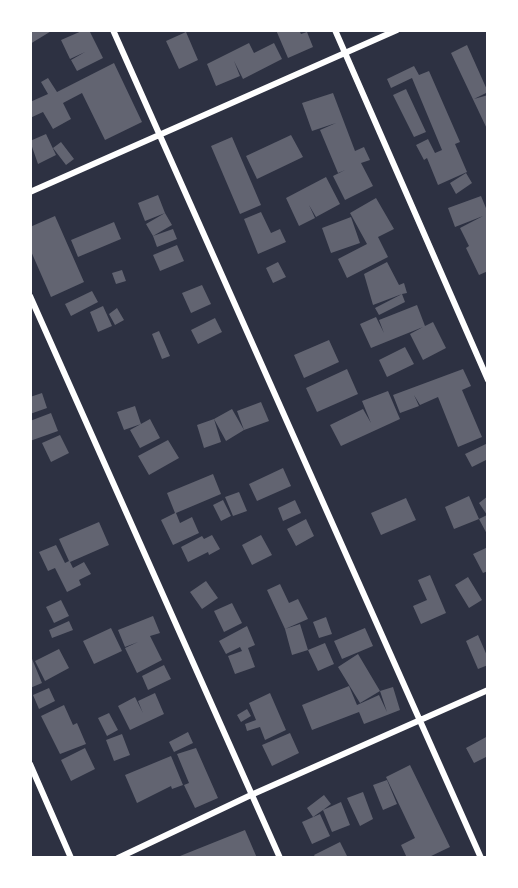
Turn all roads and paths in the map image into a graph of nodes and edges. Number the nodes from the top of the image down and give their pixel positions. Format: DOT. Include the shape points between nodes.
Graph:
graph roads {
  1 [pos="113,30"];
  2 [pos="334,30"];
  3 [pos="398,30"];
  4 [pos="345,53"];
  5 [pos="159,135"];
  6 [pos="30,192"];
  7 [pos="30,296"];
  8 [pos="488,380"];
  9 [pos="488,690"];
  10 [pos="419,721"];
  11 [pos="30,764"];
  12 [pos="251,795"];
  13 [pos="71,858"];
  14 [pos="118,858"];
  15 [pos="280,858"];
  16 [pos="481,858"];
  1 -- 5 [label="street"];
  2 -- 4 [label="street"];
  3 -- 4 [label="street"];
  4 -- 5 [label="street"];
  4 -- 8 [label="street"];
  5 -- 6 [label="street"];
  5 -- 10 [label="street"];
  7 -- 12 [label="street"];
  9 -- 10 [label="street"];
  10 -- 12 [label="street"];
  10 -- 16 [label="street"];
  11 -- 13 [label="street"];
  12 -- 14 [label="street"];
  12 -- 15 [label="street"];
}
